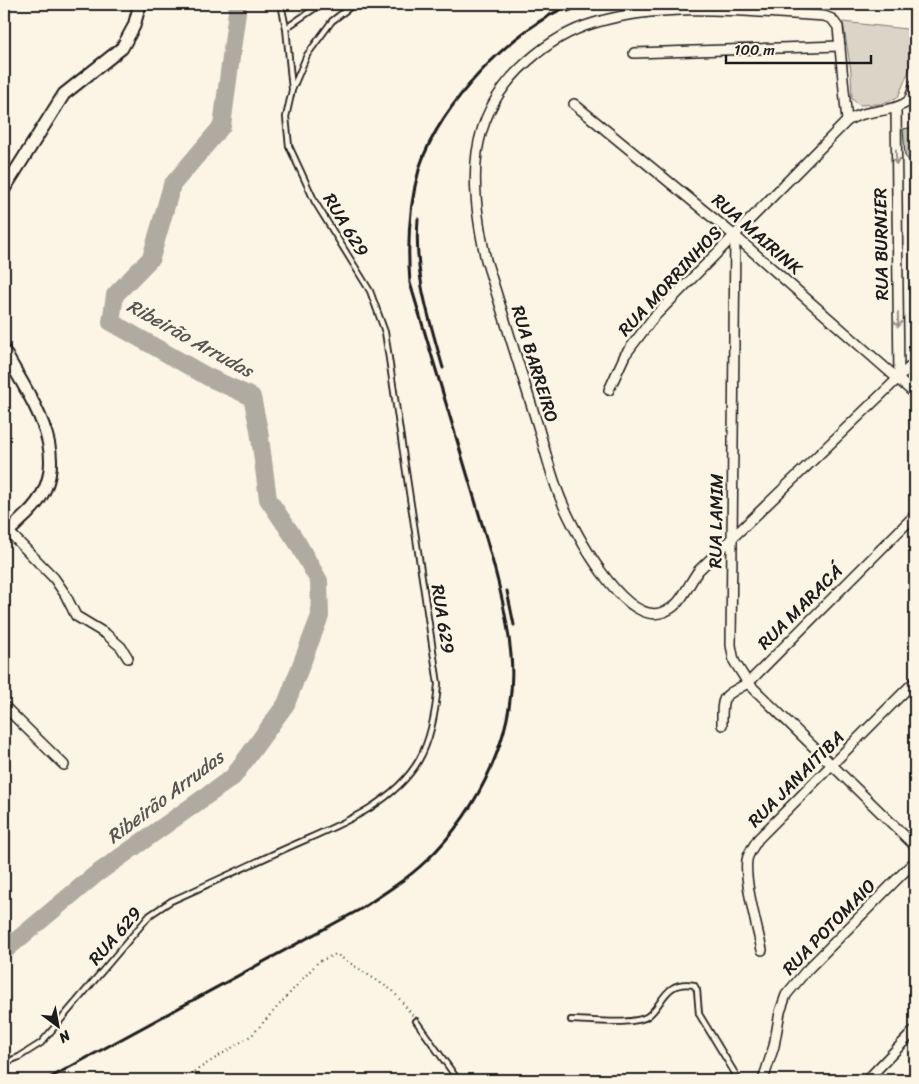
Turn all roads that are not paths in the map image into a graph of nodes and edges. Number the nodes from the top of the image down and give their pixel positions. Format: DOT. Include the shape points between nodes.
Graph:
graph roads {
  1 [pos="140,4"];
  2 [pos="281,4"];
  3 [pos="321,4"];
  4 [pos="354,4"];
  5 [pos="286,28"];
  6 [pos="840,46"];
  7 [pos="634,53"];
  8 [pos="915,84"];
  9 [pos="292,90"];
  10 [pos="912,102"];
  11 [pos="574,104"];
  12 [pos="896,108"];
  13 [pos="847,121"];
  14 [pos="4,189"];
  15 [pos="735,236"];
  16 [pos="4,351"];
  17 [pos="915,362"];
  18 [pos="899,380"];
  19 [pos="609,390"];
  20 [pos="915,394"];
  21 [pos="915,515"];
  22 [pos="6,533"];
  23 [pos="732,538"];
  24 [pos="128,658"];
  25 [pos="915,681"];
  26 [pos="748,683"];
  27 [pos="4,706"];
  28 [pos="722,725"];
  29 [pos="64,765"];
  30 [pos="833,765"];
  31 [pos="915,846"];
  32 [pos="915,861"];
  33 [pos="762,950"];
  34 [pos="571,1020"];
  35 [pos="416,1021"];
  36 [pos="915,1030"];
  37 [pos="4,1063"];
  38 [pos="458,1080"];
  39 [pos="739,1080"];
  40 [pos="763,1080"];
  41 [pos="867,1080"];
  1 -- 14 [label="street" via="134,26 122,48 64,94"];
  2 -- 5 [label="lane"];
  3 -- 5 [label="lane"];
  4 -- 9 [label="lane, RUA 629" via="332,21 307,55"];
  5 -- 9 [label="lane"];
  6 -- 7 [label="street"];
  6 -- 13 [label="street"];
  6 -- 23 [label="street, RUA BARREIRO" via="838,27 832,19 824,16 702,10 651,12 593,23 568,33 522,67 496,95 481,132 477,220 486,260 562,503 602,572 622,597 640,610 660,613 675,606 699,570"];
  8 -- 10 [label="street"];
  9 -- 37 [label="lane, RUA 629" via="286,116 289,146 314,202 370,291 385,332 438,684 435,715 420,760 406,779 388,794 370,808 171,901 150,915 41,1043"];
  10 -- 12 [label="street, RUA MORRINHOS"];
  11 -- 15 [label="street, RUA MAIRINK"];
  12 -- 13 [label="street, RUA MORRINHOS" via="863,112"];
  12 -- 18 [label="street, RUA BURNIER, one-way"];
  13 -- 15 [label="street, RUA MORRINHOS"];
  15 -- 18 [label="street, RUA MAIRINK"];
  15 -- 19 [label="street, RUA MORRINHOS" via="653,318 625,355"];
  15 -- 23 [label="street, RUA LAMIM"];
  16 -- 22 [label="street" via="47,432 51,452 50,468 40,498"];
  17 -- 18 [label="street, RUA BARREIRO"];
  18 -- 20 [label="street, RUA MAIRINK"];
  18 -- 23 [label="street, RUA BARREIRO"];
  21 -- 26 [label="street, RUA MARACÁ"];
  22 -- 24 [label="street" via="54,578 76,616 106,634"];
  23 -- 26 [label="street, RUA LAMIM" via="731,645 734,661"];
  25 -- 30 [label="street, RUA JANAITIBA"];
  26 -- 28 [label="street, RUA MARACÁ" via="725,696"];
  26 -- 30 [label="street, RUA LAMIM"];
  27 -- 29 [label="street"];
  30 -- 31 [label="street, RUA LAMIM"];
  30 -- 33 [label="street, RUA JANAITIBA" via="758,840 747,859"];
  32 -- 40 [label="street, RUA POTOMAIO" via="786,995"];
  34 -- 39 [label="lane" via="639,1020 650,1015 666,992 684,983 694,985 698,990 699,1014"];
  35 -- 38 [label="lane"];
  36 -- 41 [label="street"];
}
